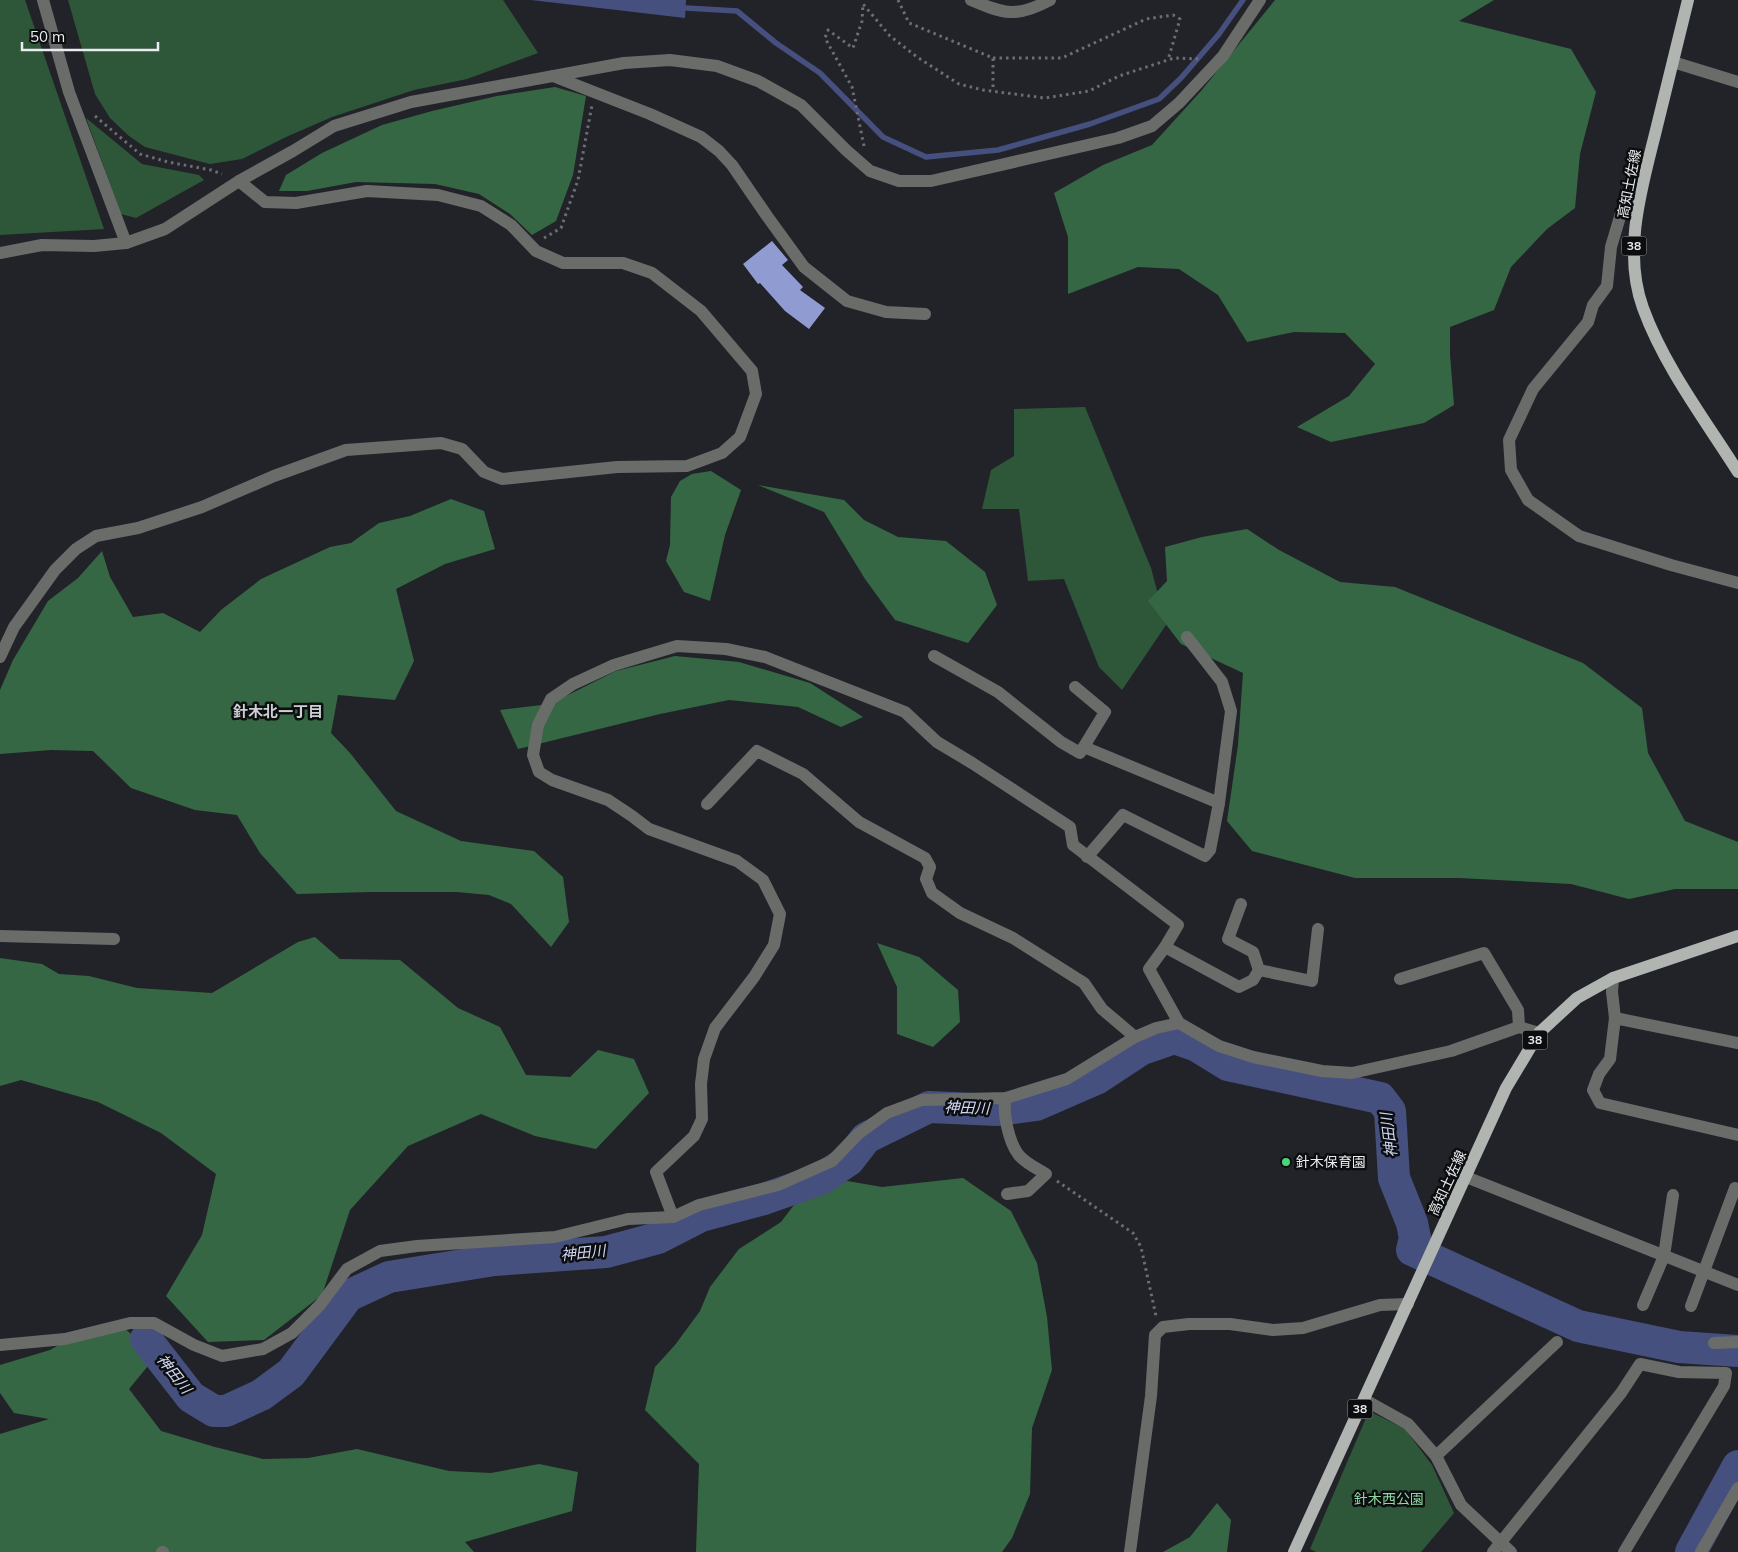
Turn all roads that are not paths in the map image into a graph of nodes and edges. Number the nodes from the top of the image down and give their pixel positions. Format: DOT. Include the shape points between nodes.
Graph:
graph roads {
  1 [pos="43,0"];
  2 [pos="971,0"];
  3 [pos="1050,0"];
  4 [pos="1260,0"];
  5 [pos="1688,0"];
  6 [pos="1673,62"];
  7 [pos="552,76"];
  8 [pos="1738,82"];
  9 [pos="239,181"];
  10 [pos="1640,195"];
  11 [pos="126,243"];
  12 [pos="0,253"];
  13 [pos="926,314"];
  14 [pos="1738,472"];
  15 [pos="1738,583"];
  16 [pos="1187,637"];
  17 [pos="934,656"];
  18 [pos="0,658"];
  19 [pos="1076,687"];
  20 [pos="1084,747"];
  21 [pos="1219,803"];
  22 [pos="707,804"];
  23 [pos="1087,856"];
  24 [pos="1241,904"];
  25 [pos="1318,929"];
  26 [pos="0,936"];
  27 [pos="1738,936"];
  28 [pos="114,939"];
  29 [pos="1165,946"];
  30 [pos="1259,970"];
  31 [pos="1613,978"];
  32 [pos="1400,979"];
  33 [pos="1615,1018"];
  34 [pos="1179,1024"];
  35 [pos="1519,1027"];
  36 [pos="1539,1033"];
  37 [pos="1135,1037"];
  38 [pos="1738,1043"];
  39 [pos="1006,1098"];
  40 [pos="1738,1135"];
  41 [pos="1466,1177"];
  42 [pos="1735,1188"];
  43 [pos="1007,1194"];
  44 [pos="1673,1195"];
  45 [pos="673,1217"];
  46 [pos="1664,1256"];
  47 [pos="1704,1271"];
  48 [pos="1738,1285"];
  49 [pos="1408,1304"];
  50 [pos="1644,1305"];
  51 [pos="1691,1306"];
  52 [pos="1557,1342"];
  53 [pos="1738,1342"];
  54 [pos="1714,1343"];
  55 [pos="0,1345"];
  56 [pos="1365,1400"];
  57 [pos="1436,1456"];
  58 [pos="1738,1488"];
  59 [pos="1497,1548"];
  60 [pos="1130,1552"];
  61 [pos="1294,1552"];
  62 [pos="1511,1552"];
  63 [pos="1624,1552"];
  64 [pos="1702,1552"];
  1 -- 11 [label="street" via="69,92"];
  2 -- 3 [label="street" via="1000,12 1025,11"];
  4 -- 7 [label="street" via="1223,56 1179,103 1152,126 1118,138 931,181 899,181 870,171 801,105 758,81 717,66 670,60 624,63"];
  5 -- 6 [label="main road, 高知土佐線 / 38"];
  6 -- 8 [label="street"];
  6 -- 10 [label="main road, 高知土佐線 / 38"];
  7 -- 9 [label="street" via="411,102 334,126"];
  7 -- 13 [label="street" via="701,137 732,165 804,267 847,301 886,312"];
  9 -- 11 [label="street" via="165,229"];
  9 -- 18 [label="street" via="266,202 296,203 367,191 438,195 481,206 511,226 536,251 563,263 623,263 652,273 701,311 752,371 756,394 740,437 722,453 687,466 617,467 502,479 484,472 462,448 442,443 346,450 202,507 138,528 96,536 76,549 55,570 14,627"];
  10 -- 14 [label="main road, 高知土佐線 / 38" via="1634,241 1636,280 1642,306 1660,349"];
  10 -- 15 [label="street" via="1622,210 1611,247 1607,286 1593,305 1588,322 1533,389 1508,440 1510,470 1528,500 1579,536"];
  11 -- 12 [label="street" via="42,245"];
  16 -- 21 [label="street" via="1222,682 1231,712"];
  17 -- 20 [label="street" via="998,692 1061,742 1080,753"];
  19 -- 20 [label="street" via="1105,712"];
  20 -- 21 [label="street"];
  21 -- 23 [label="street" via="1210,850 1205,856 1123,815"];
  22 -- 37 [label="street" via="756,751 803,774 859,822 925,858 930,867 926,879 932,893 960,913 1013,938 1084,983 1102,1009"];
  23 -- 29 [label="street" via="1178,925"];
  23 -- 45 [label="street" via="1072,845 1070,827 936,742 905,712 765,657 726,649 676,646 614,665 572,684 550,699 538,725 532,755 539,772 552,780 608,800 649,829 737,861 763,880 780,914 774,945 715,1028 704,1059 702,1118 694,1136 656,1172"];
  24 -- 30 [label="street" via="1228,939 1253,952"];
  25 -- 30 [label="street" via="1312,981"];
  26 -- 28 [label="street"];
  27 -- 31 [label="main road, 高知土佐線 / 38"];
  29 -- 30 [label="street" via="1239,986 1253,980"];
  29 -- 34 [label="street" via="1149,969"];
  31 -- 33 [label="street"];
  31 -- 36 [label="main road, 高知土佐線 / 38" via="1577,998"];
  32 -- 35 [label="street" via="1484,953 1518,1010"];
  33 -- 38 [label="street"];
  33 -- 40 [label="street" via="1610,1059 1593,1090 1600,1103"];
  34 -- 35 [label="street" via="1219,1046 1253,1057 1322,1071 1352,1073 1451,1051"];
  34 -- 37 [label="street" via="1156,1028"];
  35 -- 36 [label="street"];
  36 -- 41 [label="main road, 高知土佐線 / 38" via="1506,1088"];
  37 -- 39 [label="street" via="1067,1080"];
  39 -- 43 [label="street" via="1004,1105 1009,1137 1018,1155 1046,1174 1028,1191"];
  39 -- 45 [label="street" via="922,1100 887,1113 858,1134 832,1161 778,1185 699,1205"];
  41 -- 46 [label="street"];
  41 -- 49 [label="main road, 高知土佐線 / 38"];
  42 -- 47 [label="street"];
  44 -- 46 [label="street"];
  45 -- 55 [label="street" via="628,1219 555,1237 380,1251 347,1269 320,1305 292,1333 264,1349 222,1356 154,1323 130,1323 65,1339"];
  46 -- 47 [label="street"];
  46 -- 50 [label="street"];
  47 -- 48 [label="street"];
  47 -- 51 [label="street"];
  49 -- 56 [label="main road, 高知土佐線 / 38"];
  49 -- 60 [label="street" via="1380,1306 1303,1328 1273,1330 1230,1324 1163,1327 1155,1335 1151,1396"];
  52 -- 57 [label="street"];
  53 -- 54 [label="street"];
  56 -- 57 [label="street" via="1408,1424"];
  56 -- 61 [label="main road, 高知土佐線 / 38"];
  57 -- 59 [label="street" via="1461,1505"];
  58 -- 64 [label="street"];
  59 -- 62 [label="street"];
  59 -- 63 [label="street" via="1621,1393 1640,1364 1679,1372 1726,1373 1724,1386"];
}
